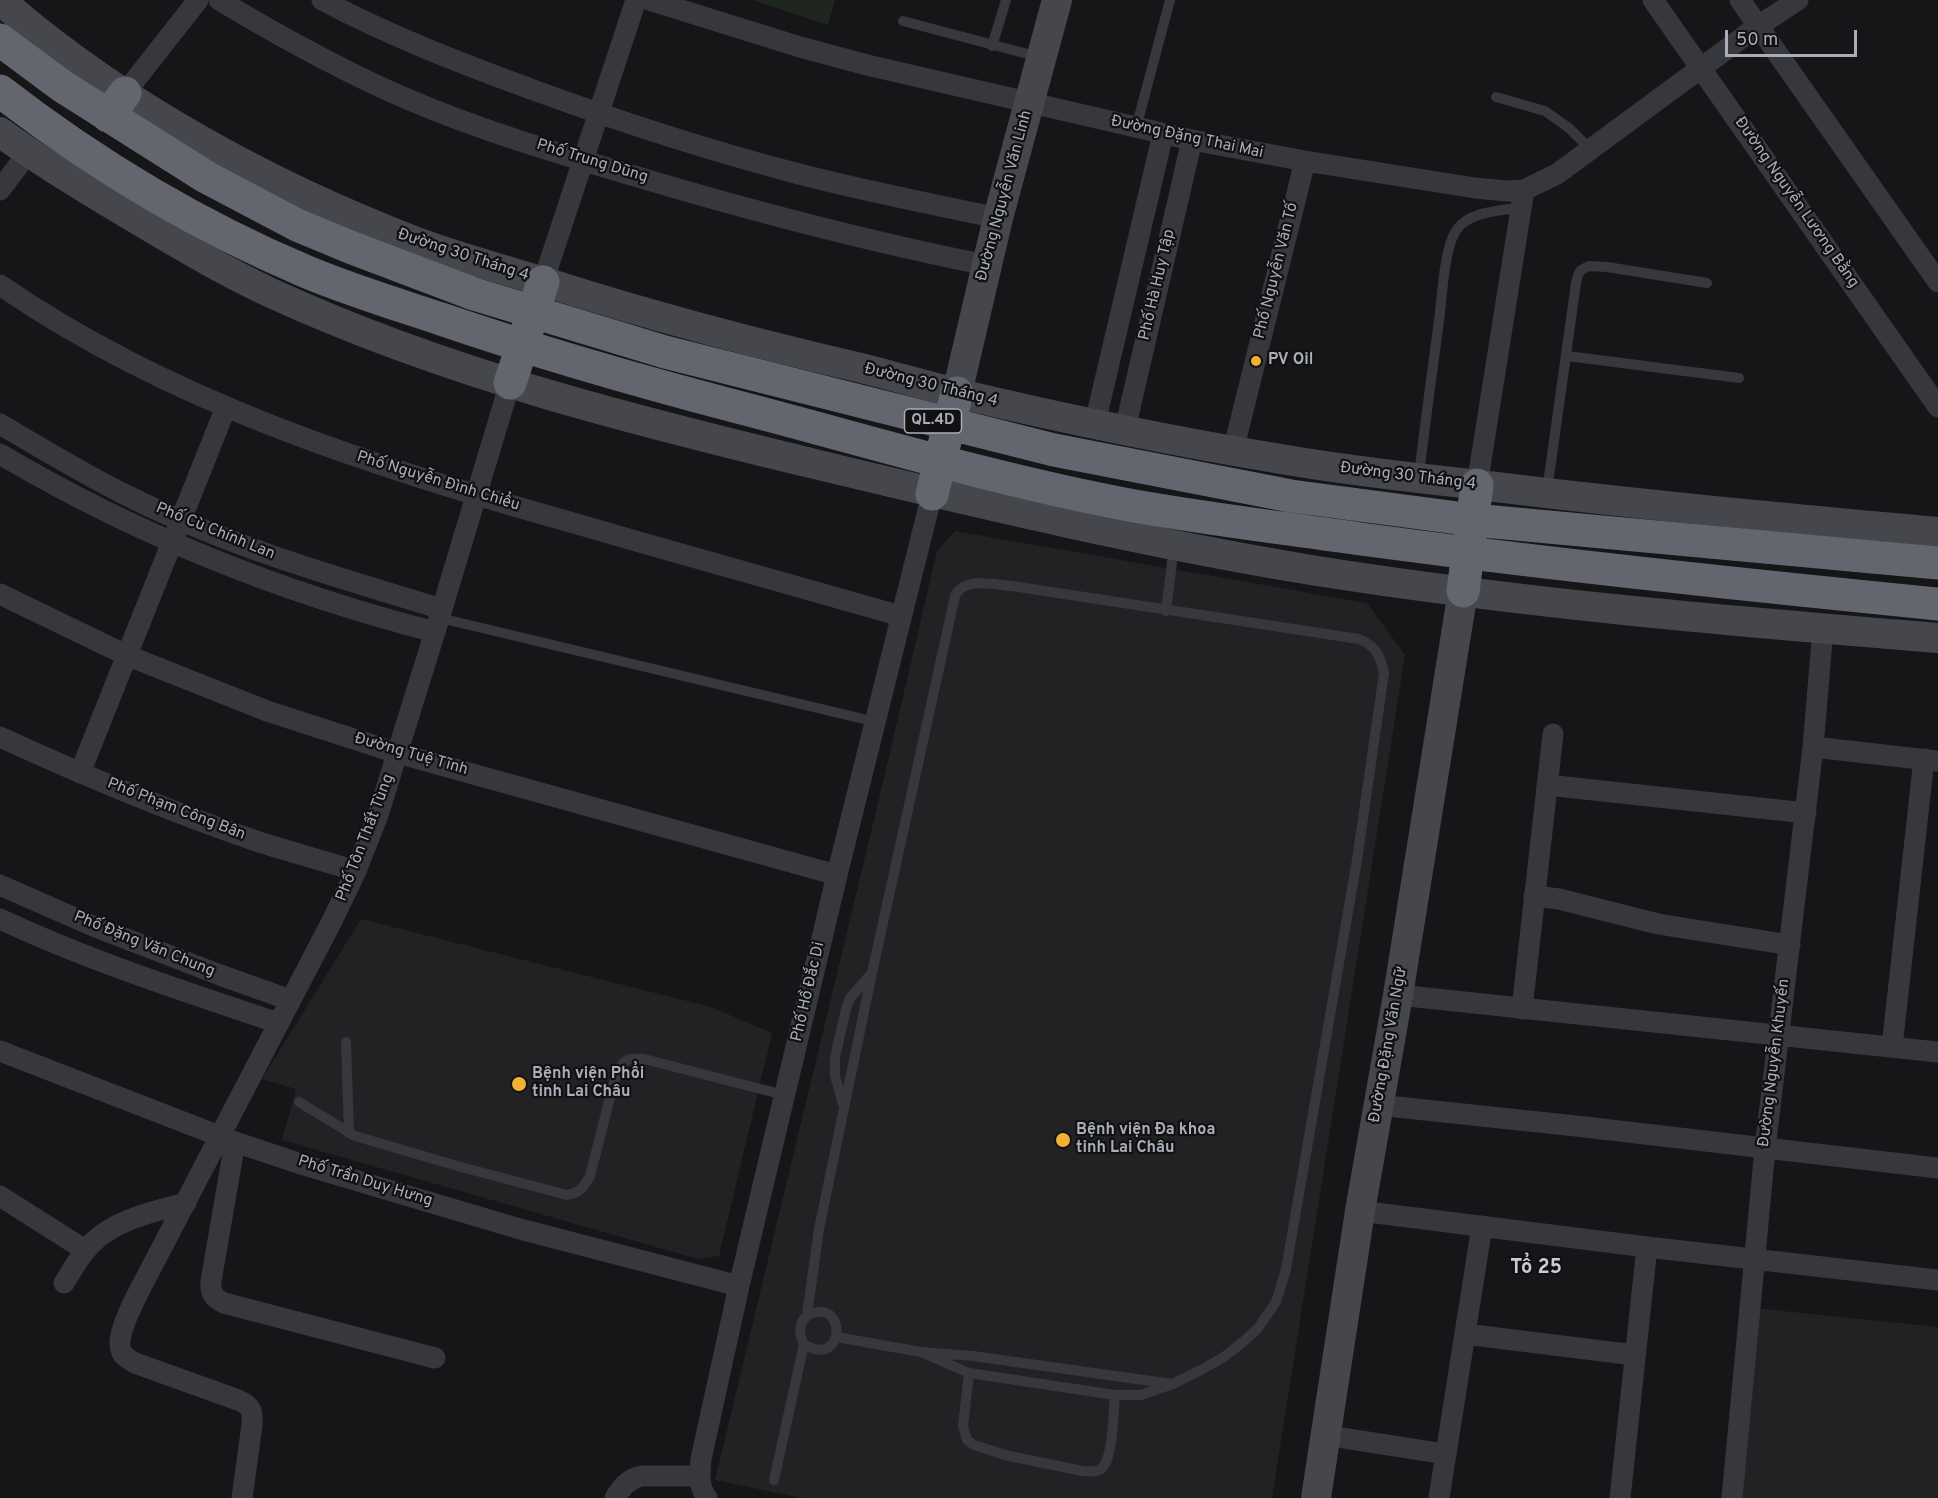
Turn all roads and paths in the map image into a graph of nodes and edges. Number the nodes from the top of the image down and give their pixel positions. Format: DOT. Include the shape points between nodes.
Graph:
graph roads {
  1 [pos="0,0"];
  2 [pos="198,0"];
  3 [pos="219,0"];
  4 [pos="322,0"];
  5 [pos="636,0"];
  6 [pos="649,0"];
  7 [pos="1006,0"];
  8 [pos="1058,0"];
  9 [pos="1170,0"];
  10 [pos="1653,0"];
  11 [pos="1740,0"];
  12 [pos="1798,0"];
  13 [pos="903,21"];
  14 [pos="1758,26"];
  15 [pos="0,40"];
  16 [pos="992,46"];
  17 [pos="1042,57"];
  18 [pos="1702,69"];
  19 [pos="0,91"];
  20 [pos="1496,97"];
  21 [pos="1029,103"];
  22 [pos="116,104"];
  23 [pos="598,114"];
  24 [pos="1136,128"];
  25 [pos="0,132"];
  26 [pos="1163,134"];
  27 [pos="1192,140"];
  28 [pos="1590,149"];
  29 [pos="28,153"];
  30 [pos="583,160"];
  31 [pos="1305,162"];
  32 [pos="0,190"];
  33 [pos="1523,198"];
  34 [pos="998,218"];
  35 [pos="986,266"];
  36 [pos="543,282"];
  37 [pos="1938,282"];
  38 [pos="1707,283"];
  39 [pos="0,285"];
  40 [pos="534,313"];
  41 [pos="523,347"];
  42 [pos="1567,356"];
  43 [pos="1738,378"];
  44 [pos="510,383"];
  45 [pos="957,393"];
  46 [pos="226,407"];
  47 [pos="1938,407"];
  48 [pos="1095,423"];
  49 [pos="0,424"];
  50 [pos="949,425"];
  51 [pos="1125,429"];
  52 [pos="1233,451"];
  53 [pos="0,454"];
  54 [pos="941,460"];
  55 [pos="1418,479"];
  56 [pos="1477,485"];
  57 [pos="932,494"];
  58 [pos="1547,494"];
  59 [pos="475,495"];
  60 [pos="180,520"];
  61 [pos="1473,520"];
  62 [pos="1938,532"];
  63 [pos="171,542"];
  64 [pos="1174,545"];
  65 [pos="1469,553"];
  66 [pos="1938,564"];
  67 [pos="1463,591"];
  68 [pos="0,594"];
  69 [pos="1938,604"];
  70 [pos="1166,611"];
  71 [pos="901,615"];
  72 [pos="439,620"];
  73 [pos="1823,629"];
  74 [pos="1938,638"];
  75 [pos="126,655"];
  76 [pos="876,722"];
  77 [pos="1553,734"];
  78 [pos="0,737"];
  79 [pos="1813,747"];
  80 [pos="398,753"];
  81 [pos="1931,760"];
  82 [pos="80,773"];
  83 [pos="1547,785"];
  84 [pos="1806,813"];
  85 [pos="356,871"];
  86 [pos="837,875"];
  87 [pos="0,885"];
  88 [pos="1534,896"];
  89 [pos="0,919"];
  90 [pos="1790,945"];
  91 [pos="872,972"];
  92 [pos="1398,995"];
  93 [pos="290,999"];
  94 [pos="1522,1009"];
  95 [pos="278,1023"];
  96 [pos="1778,1034"];
  97 [pos="346,1042"];
  98 [pos="1892,1047"];
  99 [pos="0,1051"];
  100 [pos="1938,1052"];
  101 [pos="784,1095"];
  102 [pos="299,1102"];
  103 [pos="1378,1106"];
  104 [pos="844,1107"];
  105 [pos="349,1132"];
  106 [pos="227,1139"];
  107 [pos="1765,1149"];
  108 [pos="1938,1168"];
  109 [pos="0,1196"];
  110 [pos="186,1203"];
  111 [pos="1360,1211"];
  112 [pos="1482,1226"];
  113 [pos="1647,1247"];
  114 [pos="85,1250"];
  115 [pos="1754,1259"];
  116 [pos="1938,1280"];
  117 [pos="64,1283"];
  118 [pos="739,1286"];
  119 [pos="807,1315"];
  120 [pos="1465,1334"];
  121 [pos="836,1337"];
  122 [pos="804,1344"];
  123 [pos="921,1352"];
  124 [pos="1635,1355"];
  125 [pos="435,1358"];
  126 [pos="969,1373"];
  127 [pos="1173,1384"];
  128 [pos="1115,1395"];
  129 [pos="1324,1435"];
  130 [pos="1445,1454"];
  131 [pos="774,1480"];
  132 [pos="703,1489"];
  133 [pos="242,1498"];
  134 [pos="615,1498"];
  135 [pos="1316,1498"];
  136 [pos="1439,1498"];
  137 [pos="1620,1498"];
  138 [pos="1732,1498"];
  1 -- 22 [label="street, Đường 30 Tháng 4 / QL.4D"];
  2 -- 22 [label="street"];
  3 -- 30 [label="street, Phố Trung Dũng" via="283,37 412,101"];
  4 -- 23 [label="street" via="440,55"];
  5 -- 23 [label="street"];
  6 -- 21 [label="street, Đường Đặng Thai Mai" via="800,47"];
  7 -- 16 [label="lane"];
  8 -- 17 [label="street, Đường Nguyễn Văn Linh"];
  9 -- 24 [label="lane"];
  10 -- 18 [label="street, Đường Nguyễn Lương Bằng"];
  11 -- 14 [label="street"];
  12 -- 14 [label="street, Đường Đặng Thai Mai"];
  13 -- 16 [label="lane"];
  14 -- 18 [label="street, Đường Đặng Thai Mai"];
  14 -- 37 [label="street"];
  15 -- 22 [label="highway, Đường 30 Tháng 4 / QL.4D" via="62,86"];
  16 -- 17 [label="lane"];
  17 -- 21 [label="street, Đường Nguyễn Văn Linh"];
  18 -- 28 [label="street, Đường Đặng Thai Mai"];
  18 -- 47 [label="street, Đường Nguyễn Lương Bằng"];
  19 -- 41 [label="highway, QL.4D" via="136,183 248,245 364,294"];
  20 -- 28 [label="lane" via="1545,111"];
  21 -- 24 [label="street, Đường Đặng Thai Mai"];
  21 -- 34 [label="street, Đường Nguyễn Văn Linh"];
  22 -- 36 [label="street, Đường 30 Tháng 4 / QL.4D" via="180,129 336,209 419,243"];
  22 -- 40 [label="highway, Đường 30 Tháng 4 / QL.4D" via="206,177 297,225 412,271"];
  23 -- 30 [label="street"];
  23 -- 34 [label="street" via="799,174"];
  24 -- 26 [label="street, Đường Đặng Thai Mai"];
  25 -- 29 [label="street"];
  26 -- 27 [label="street, Đường Đặng Thai Mai"];
  26 -- 48 [label="street, Phố Hà Huy Tập"];
  27 -- 31 [label="street, Đường Đặng Thai Mai"];
  27 -- 51 [label="street, Phố Hà Huy Tập"];
  28 -- 33 [label="street, Đường Đặng Thai Mai"];
  29 -- 32 [label="street"];
  29 -- 44 [label="street" via="216,265 271,292 328,317"];
  30 -- 35 [label="street, Phố Trung Dũng" via="801,224"];
  30 -- 36 [label="street"];
  31 -- 33 [label="street, Đường Đặng Thai Mai" via="1507,191"];
  31 -- 52 [label="street, Phố Nguyễn Văn Tố"];
  33 -- 55 [label="lane" via="1467,220 1452,236"];
  33 -- 56 [label="street"];
  34 -- 35 [label="street, Đường Nguyễn Văn Linh"];
  35 -- 45 [label="street, Đường Nguyễn Văn Linh"];
  36 -- 40 [label="highway"];
  36 -- 45 [label="street, Đường 30 Tháng 4 / QL.4D" via="716,333"];
  38 -- 42 [label="lane" via="1607,267 1589,266 1581,270"];
  39 -- 46 [label="street, Phố Nguyễn Đình Chiểu" via="90,340"];
  40 -- 41 [label="highway"];
  40 -- 50 [label="highway, Đường 30 Tháng 4 / QL.4D" via="665,352"];
  41 -- 44 [label="highway"];
  41 -- 54 [label="highway, QL.4D"];
  42 -- 43 [label="lane"];
  42 -- 58 [label="lane"];
  44 -- 57 [label="street" via="709,440"];
  44 -- 59 [label="street, Phố Tôn Thất Tùng"];
  45 -- 48 [label="street, Đường 30 Tháng 4 / QL.4D"];
  45 -- 50 [label="highway"];
  46 -- 59 [label="street, Phố Nguyễn Đình Chiểu" via="394,471"];
  46 -- 60 [label="street"];
  48 -- 51 [label="street, Đường 30 Tháng 4 / QL.4D"];
  49 -- 60 [label="street, Phố Cù Chính Lan" via="124,494"];
  50 -- 54 [label="highway"];
  50 -- 61 [label="highway, Đường 30 Tháng 4 / QL.4D" via="1208,481"];
  51 -- 52 [label="street, Đường 30 Tháng 4 / QL.4D"];
  52 -- 55 [label="street, Đường 30 Tháng 4 / QL.4D"];
  53 -- 63 [label="street, Phố Cù Chính Lan"];
  54 -- 57 [label="highway"];
  54 -- 65 [label="highway, QL.4D" via="1135,506"];
  55 -- 56 [label="street, Đường 30 Tháng 4 / QL.4D"];
  56 -- 58 [label="street, Đường 30 Tháng 4 / QL.4D"];
  56 -- 61 [label="highway"];
  57 -- 64 [label="street"];
  57 -- 71 [label="street, Phố Hồ Đắc Di"];
  58 -- 62 [label="street, Đường 30 Tháng 4 / QL.4D"];
  59 -- 71 [label="street, Phố Nguyễn Đình Chiểu"];
  59 -- 72 [label="street, Phố Tôn Thất Tùng"];
  60 -- 63 [label="street"];
  60 -- 72 [label="street, Phố Cù Chính Lan" via="342,579"];
  61 -- 65 [label="highway"];
  61 -- 66 [label="highway, Đường 30 Tháng 4 / QL.4D"];
  63 -- 72 [label="street, Phố Cù Chính Lan" via="241,571 372,616"];
  63 -- 75 [label="street"];
  64 -- 67 [label="street" via="1311,570"];
  64 -- 70 [label="lane"];
  65 -- 67 [label="highway"];
  65 -- 69 [label="highway, QL.4D"];
  67 -- 73 [label="street"];
  67 -- 92 [label="street, Đường Đặng Văn Ngữ"];
  68 -- 75 [label="street, Đường Tuệ Tĩnh"];
  70 -- 91 [label="lane" via="1012,586 978,583 959,588"];
  70 -- 127 [label="lane" via="1359,639 1377,650 1384,673 1357,860 1282,1287 1268,1317 1244,1341 1224,1357"];
  71 -- 76 [label="street, Phố Hồ Đắc Di"];
  72 -- 76 [label="lane"];
  72 -- 80 [label="street, Phố Tôn Thất Tùng"];
  73 -- 74 [label="street"];
  73 -- 79 [label="street, Đường Nguyễn Khuyến"];
  75 -- 80 [label="street, Đường Tuệ Tĩnh" via="267,711"];
  75 -- 82 [label="street"];
  76 -- 86 [label="street, Phố Hồ Đắc Di"];
  77 -- 83 [label="street"];
  78 -- 82 [label="street, Phố Phạm Công Bân"];
  79 -- 81 [label="street"];
  79 -- 84 [label="street, Đường Nguyễn Khuyến"];
  80 -- 85 [label="street, Phố Tôn Thất Tùng"];
  80 -- 86 [label="street, Đường Tuệ Tĩnh"];
  81 -- 98 [label="street"];
  82 -- 85 [label="street, Phố Phạm Công Bân" via="260,842"];
  83 -- 84 [label="street"];
  83 -- 88 [label="street"];
  84 -- 90 [label="street, Đường Nguyễn Khuyến"];
  85 -- 93 [label="street, Phố Tôn Thất Tùng"];
  86 -- 101 [label="street, Phố Hồ Đắc Di"];
  87 -- 93 [label="street, Phố Đặng Văn Chung" via="93,926"];
  88 -- 90 [label="street" via="1658,924"];
  88 -- 94 [label="street"];
  89 -- 95 [label="street, Phố Đặng Văn Chung" via="130,973"];
  90 -- 96 [label="street, Đường Nguyễn Khuyến"];
  91 -- 104 [label="lane"];
  91 -- 104 [label="lane" via="850,998 835,1057 835,1076"];
  92 -- 94 [label="street"];
  92 -- 103 [label="street, Đường Đặng Văn Ngữ"];
  93 -- 95 [label="street, Phố Tôn Thất Tùng"];
  94 -- 96 [label="street"];
  95 -- 106 [label="street, Phố Tôn Thất Tùng"];
  96 -- 98 [label="street"];
  96 -- 107 [label="street, Đường Nguyễn Khuyến"];
  97 -- 105 [label="lane"];
  98 -- 100 [label="street"];
  99 -- 106 [label="street, Phố Trần Duy Hưng"];
  101 -- 105 [label="lane" via="648,1060 626,1060 615,1078 591,1176 584,1188 567,1195"];
  101 -- 118 [label="street, Phố Hồ Đắc Di"];
  102 -- 105 [label="lane"];
  103 -- 107 [label="street"];
  103 -- 111 [label="street, Đường Đặng Văn Ngữ"];
  104 -- 119 [label="lane"];
  106 -- 110 [label="street, Phố Tôn Thất Tùng"];
  106 -- 118 [label="street, Phố Trần Duy Hưng" via="520,1229"];
  106 -- 125 [label="street" via="210,1288 216,1300"];
  107 -- 108 [label="street"];
  107 -- 115 [label="street, Đường Nguyễn Khuyến"];
  109 -- 114 [label="street"];
  110 -- 114 [label="street" via="117,1226"];
  110 -- 133 [label="street, Phố Tôn Thất Tùng" via="136,1298 122,1333 121,1350 135,1363 250,1407 253,1414"];
  111 -- 112 [label="street"];
  111 -- 129 [label="street, Đường Đặng Văn Ngữ"];
  112 -- 113 [label="street"];
  112 -- 120 [label="street"];
  113 -- 115 [label="street"];
  113 -- 124 [label="street"];
  114 -- 117 [label="street"];
  115 -- 116 [label="street"];
  115 -- 138 [label="street, Đường Nguyễn Khuyến"];
  118 -- 132 [label="street, Phố Hồ Đắc Di" via="701,1459"];
  119 -- 121 [label="lane" via="826,1313 837,1328"];
  119 -- 122 [label="lane" via="801,1324"];
  120 -- 124 [label="street"];
  120 -- 130 [label="street"];
  121 -- 122 [label="lane" via="822,1350"];
  121 -- 123 [label="lane"];
  122 -- 131 [label="lane"];
  123 -- 126 [label="lane"];
  123 -- 127 [label="lane"];
  124 -- 137 [label="street"];
  126 -- 128 [label="lane"];
  126 -- 128 [label="lane" via="963,1426 967,1440 1005,1455 1082,1471 1101,1469 1106,1462"];
  127 -- 128 [label="lane" via="1141,1395"];
  129 -- 130 [label="street"];
  129 -- 135 [label="street, Đường Đặng Văn Ngữ"];
  130 -- 136 [label="street"];
  132 -- 134 [label="street" via="641,1476 626,1483"];
}
